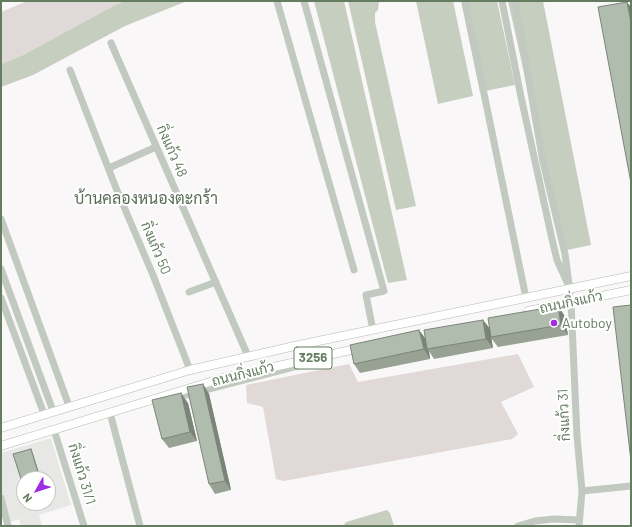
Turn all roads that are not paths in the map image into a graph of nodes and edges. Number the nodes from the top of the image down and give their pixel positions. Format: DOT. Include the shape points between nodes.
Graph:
graph roads {
  1 [pos="277,1"];
  2 [pos="304,1"];
  3 [pos="465,1"];
  4 [pos="502,1"];
  5 [pos="515,1"];
  6 [pos="111,43"];
  7 [pos="70,70"];
  8 [pos="156,147"];
  9 [pos="109,168"];
  10 [pos="1,219"];
  11 [pos="1,269"];
  12 [pos="354,270"];
  13 [pos="631,276"];
  14 [pos="216,282"];
  15 [pos="631,290"];
  16 [pos="570,291"];
  17 [pos="189,292"];
  18 [pos="1,298"];
  19 [pos="526,298"];
  20 [pos="571,302"];
  21 [pos="517,314"];
  22 [pos="373,330"];
  23 [pos="368,347"];
  24 [pos="248,356"];
  25 [pos="190,370"];
  26 [pos="69,406"];
  27 [pos="53,411"];
  28 [pos="110,413"];
  29 [pos="44,414"];
  30 [pos="1,428"];
  31 [pos="54,430"];
  32 [pos="1,446"];
  33 [pos="631,486"];
  34 [pos="582,491"];
  35 [pos="1,498"];
  36 [pos="579,523"];
  37 [pos="8,526"];
  38 [pos="84,526"];
  39 [pos="140,526"];
  40 [pos="518,526"];
  1 -- 12 [label="street"];
  2 -- 22 [label="street" via="384,291 366,295"];
  3 -- 19 [label="street"];
  4 -- 16 [label="street" via="552,239"];
  5 -- 16 [label="street" via="543,162 565,254"];
  6 -- 8 [label="street, กิ่งแก้ว 48"];
  7 -- 9 [label="street, กิ่งแก้ว 50"];
  8 -- 9 [label="street"];
  8 -- 14 [label="street, กิ่งแก้ว 48"];
  9 -- 25 [label="street, กิ่งแก้ว 50"];
  10 -- 26 [label="street"];
  11 -- 27 [label="street"];
  13 -- 16 [label="main road, ถนนกิ่งแก้ว / 3256"];
  14 -- 17 [label="street"];
  14 -- 24 [label="street, กิ่งแก้ว 48"];
  15 -- 20 [label="main road, ถนนกิ่งแก้ว"];
  16 -- 19 [label="main road, ถนนกิ่งแก้ว / 3256"];
  18 -- 29 [label="street"];
  19 -- 22 [label="main road, ถนนกิ่งแก้ว / 3256"];
  20 -- 21 [label="main road, ถนนกิ่งแก้ว"];
  20 -- 34 [label="street, กิ่งแก้ว 31"];
  22 -- 24 [label="main road, ถนนกิ่งแก้ว / 3256"];
  23 -- 28 [label="main road, ถนนกิ่งแก้ว / 3256" via="223,378"];
  24 -- 25 [label="main road, ถนนกิ่งแก้ว / 3256"];
  25 -- 26 [label="main road, ถนนกิ่งแก้ว / 3256"];
  26 -- 27 [label="main road, ถนนกิ่งแก้ว / 3256"];
  27 -- 29 [label="main road, ถนนกิ่งแก้ว / 3256"];
  28 -- 31 [label="main road, ถนนกิ่งแก้ว / 3256"];
  28 -- 39 [label="street"];
  29 -- 30 [label="main road, ถนนกิ่งแก้ว / 3256"];
  31 -- 32 [label="main road, ถนนกิ่งแก้ว / 3256"];
  31 -- 38 [label="street, กิ่งแก้ว 31/1"];
  33 -- 34 [label="street"];
  34 -- 36 [label="street, กิ่งแก้ว 31"];
  35 -- 37 [label="street"];
  36 -- 40 [label="street" via="554,520"];
}
